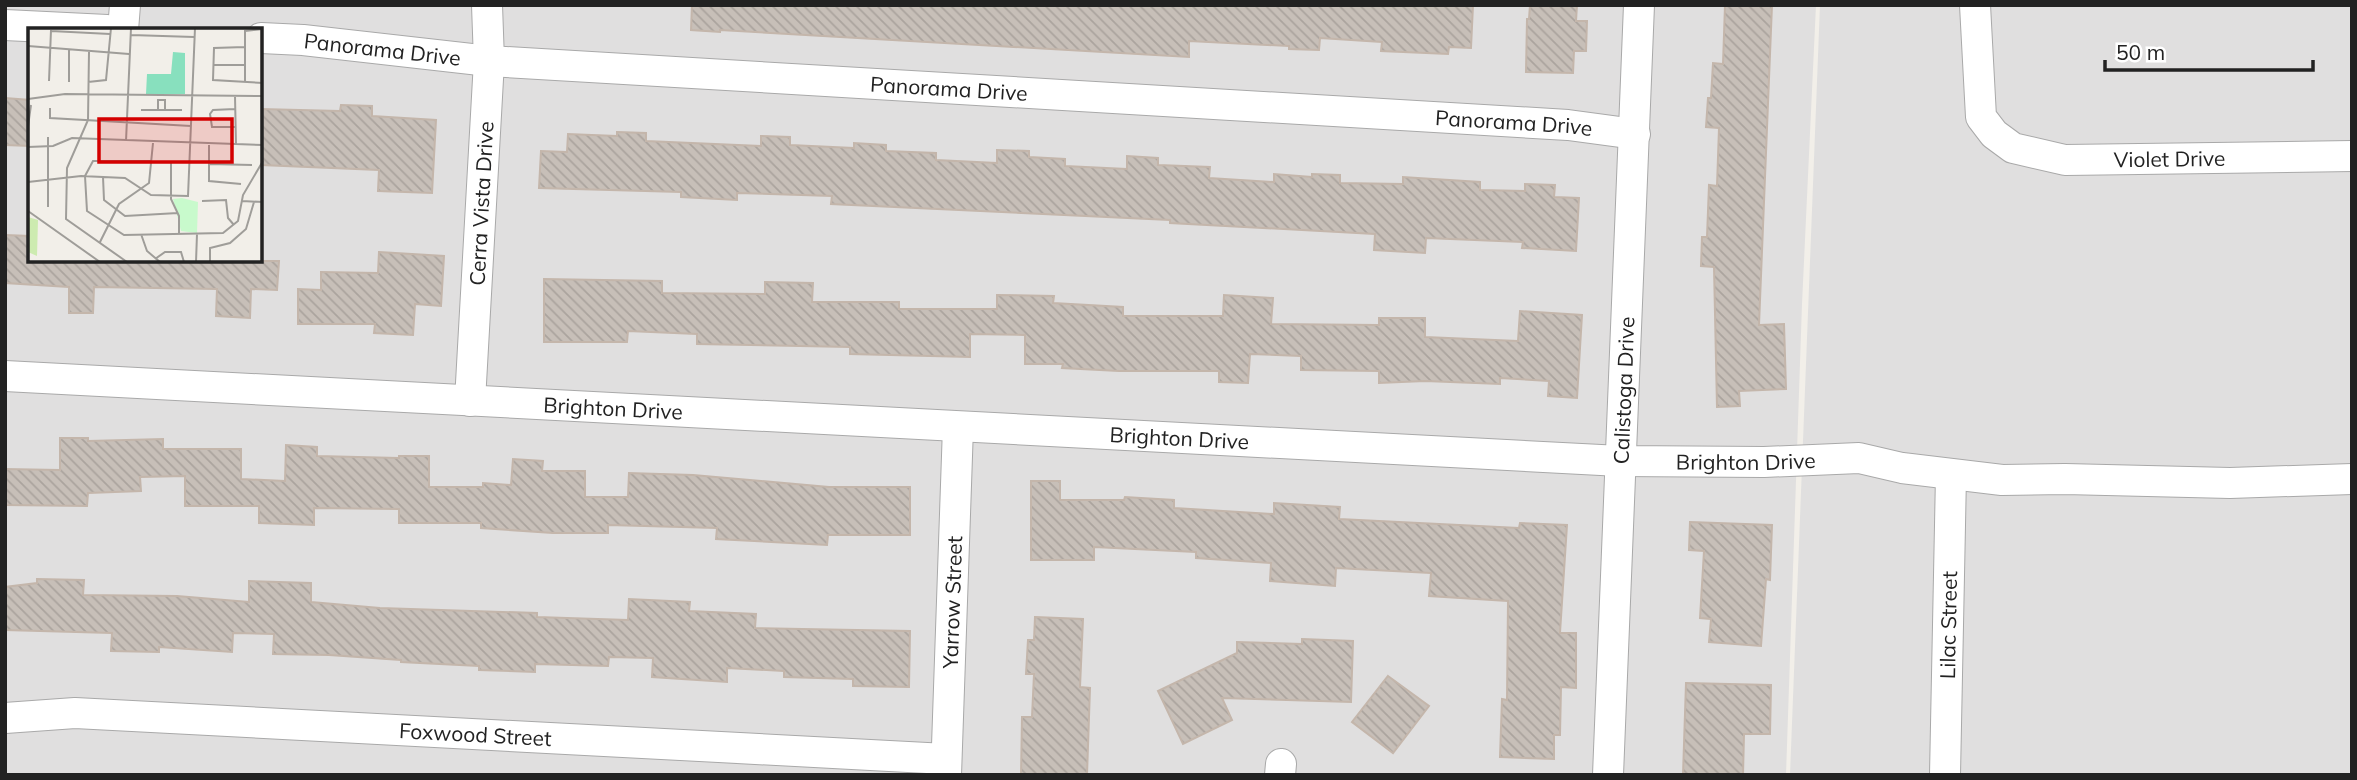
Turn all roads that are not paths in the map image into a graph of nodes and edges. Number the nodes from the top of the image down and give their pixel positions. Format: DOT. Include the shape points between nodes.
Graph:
graph roads {
  1 [pos="125,5"];
  2 [pos="487,5"];
  3 [pos="1640,5"];
  4 [pos="1975,5"];
  5 [pos="5,25"];
  6 [pos="66,28"];
  7 [pos="123,28"];
  8 [pos="262,38"];
  9 [pos="489,61"];
  10 [pos="1636,134"];
  11 [pos="2352,156"];
  12 [pos="5,376"];
  13 [pos="470,401"];
  14 [pos="958,427"];
  15 [pos="1620,461"];
  16 [pos="1951,475"];
  17 [pos="2352,479"];
  18 [pos="5,718"];
  19 [pos="946,767"];
  20 [pos="1608,775"];
  21 [pos="1945,775"];
  1 -- 7 [label="street"];
  2 -- 9 [label="street, Cerra Vista Drive"];
  3 -- 10 [label="street, Calistoga Drive"];
  4 -- 11 [label="street, Violet Drive" via="1980,117 2012,148 2065,160"];
  5 -- 6 [label="street"];
  8 -- 9 [label="street, Panorama Drive"];
  9 -- 10 [label="street, Panorama Drive" via="1568,125"];
  9 -- 13 [label="street, Cerra Vista Drive"];
  10 -- 15 [label="street, Calistoga Drive"];
  12 -- 13 [label="street, Brighton Drive"];
  13 -- 14 [label="street, Brighton Drive"];
  14 -- 15 [label="street, Brighton Drive"];
  14 -- 19 [label="street, Yarrow Street"];
  15 -- 16 [label="street, Brighton Drive" via="1858,458"];
  15 -- 20 [label="street, Calistoga Drive"];
  16 -- 17 [label="street, Brighton Drive" via="2002,480 2230,483"];
  16 -- 21 [label="street, Lilac Street"];
  18 -- 19 [label="street, Foxwood Street" via="75,713"];
}
